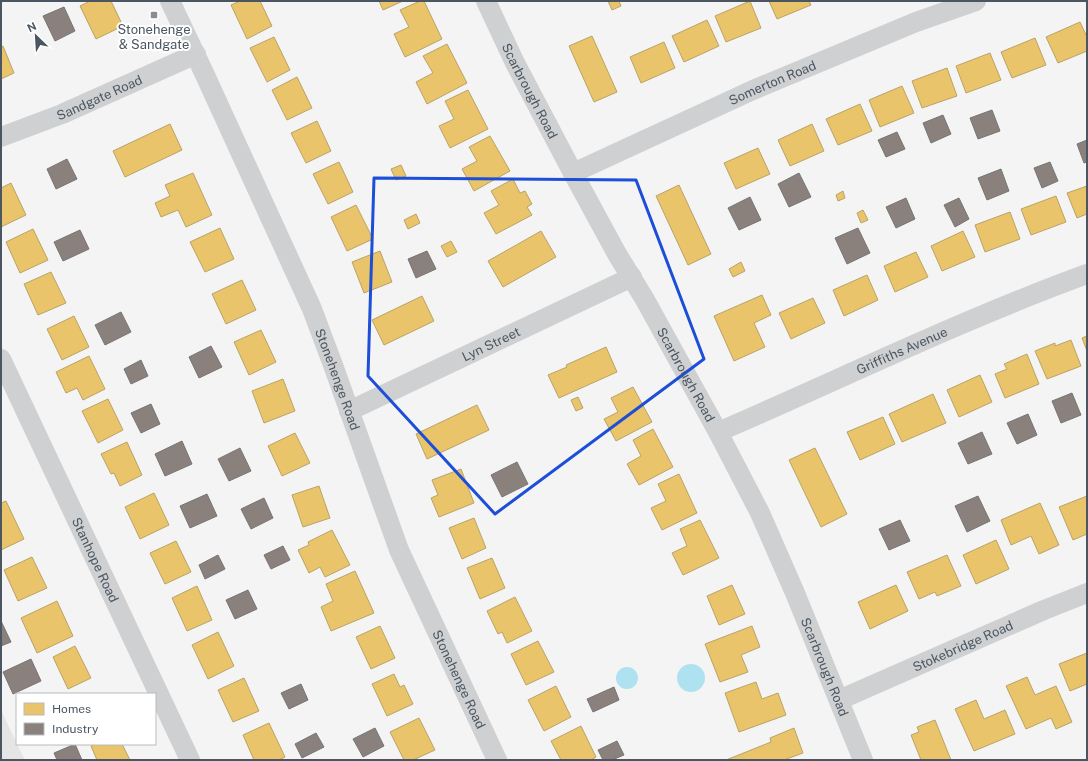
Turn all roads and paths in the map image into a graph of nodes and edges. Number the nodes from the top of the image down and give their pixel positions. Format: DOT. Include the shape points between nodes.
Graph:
graph roads {
  1 [pos="170,1"];
  2 [pos="486,1"];
  3 [pos="976,1"];
  4 [pos="196,54"];
  5 [pos="1,137"];
  6 [pos="573,173"];
  7 [pos="1087,274"];
  8 [pos="632,277"];
  9 [pos="1,359"];
  10 [pos="349,411"];
  11 [pos="718,432"];
  12 [pos="1087,593"];
  13 [pos="840,700"];
  14 [pos="190,760"];
  15 [pos="497,760"];
  16 [pos="863,760"];
  1 -- 4 [label="street, Stonehenge Road"];
  2 -- 6 [label="street, Scarbrough Road" via="515,63"];
  3 -- 6 [label="street, Somerton Road" via="916,22 753,90"];
  4 -- 5 [label="street, Sandgate Road" via="62,114"];
  4 -- 10 [label="street, Stonehenge Road" via="312,309"];
  6 -- 8 [label="street, Scarbrough Road"];
  7 -- 11 [label="street, Griffiths Avenue" via="965,322"];
  8 -- 10 [label="street, Lyn Street"];
  8 -- 11 [label="street, Scarbrough Road"];
  9 -- 14 [label="street, Stanhope Road"];
  10 -- 15 [label="street, Stonehenge Road" via="399,550"];
  11 -- 13 [label="street, Scarbrough Road" via="760,513"];
  12 -- 13 [label="street, Stokebridge Road"];
  13 -- 16 [label="street, Scarbrough Road"];
}
